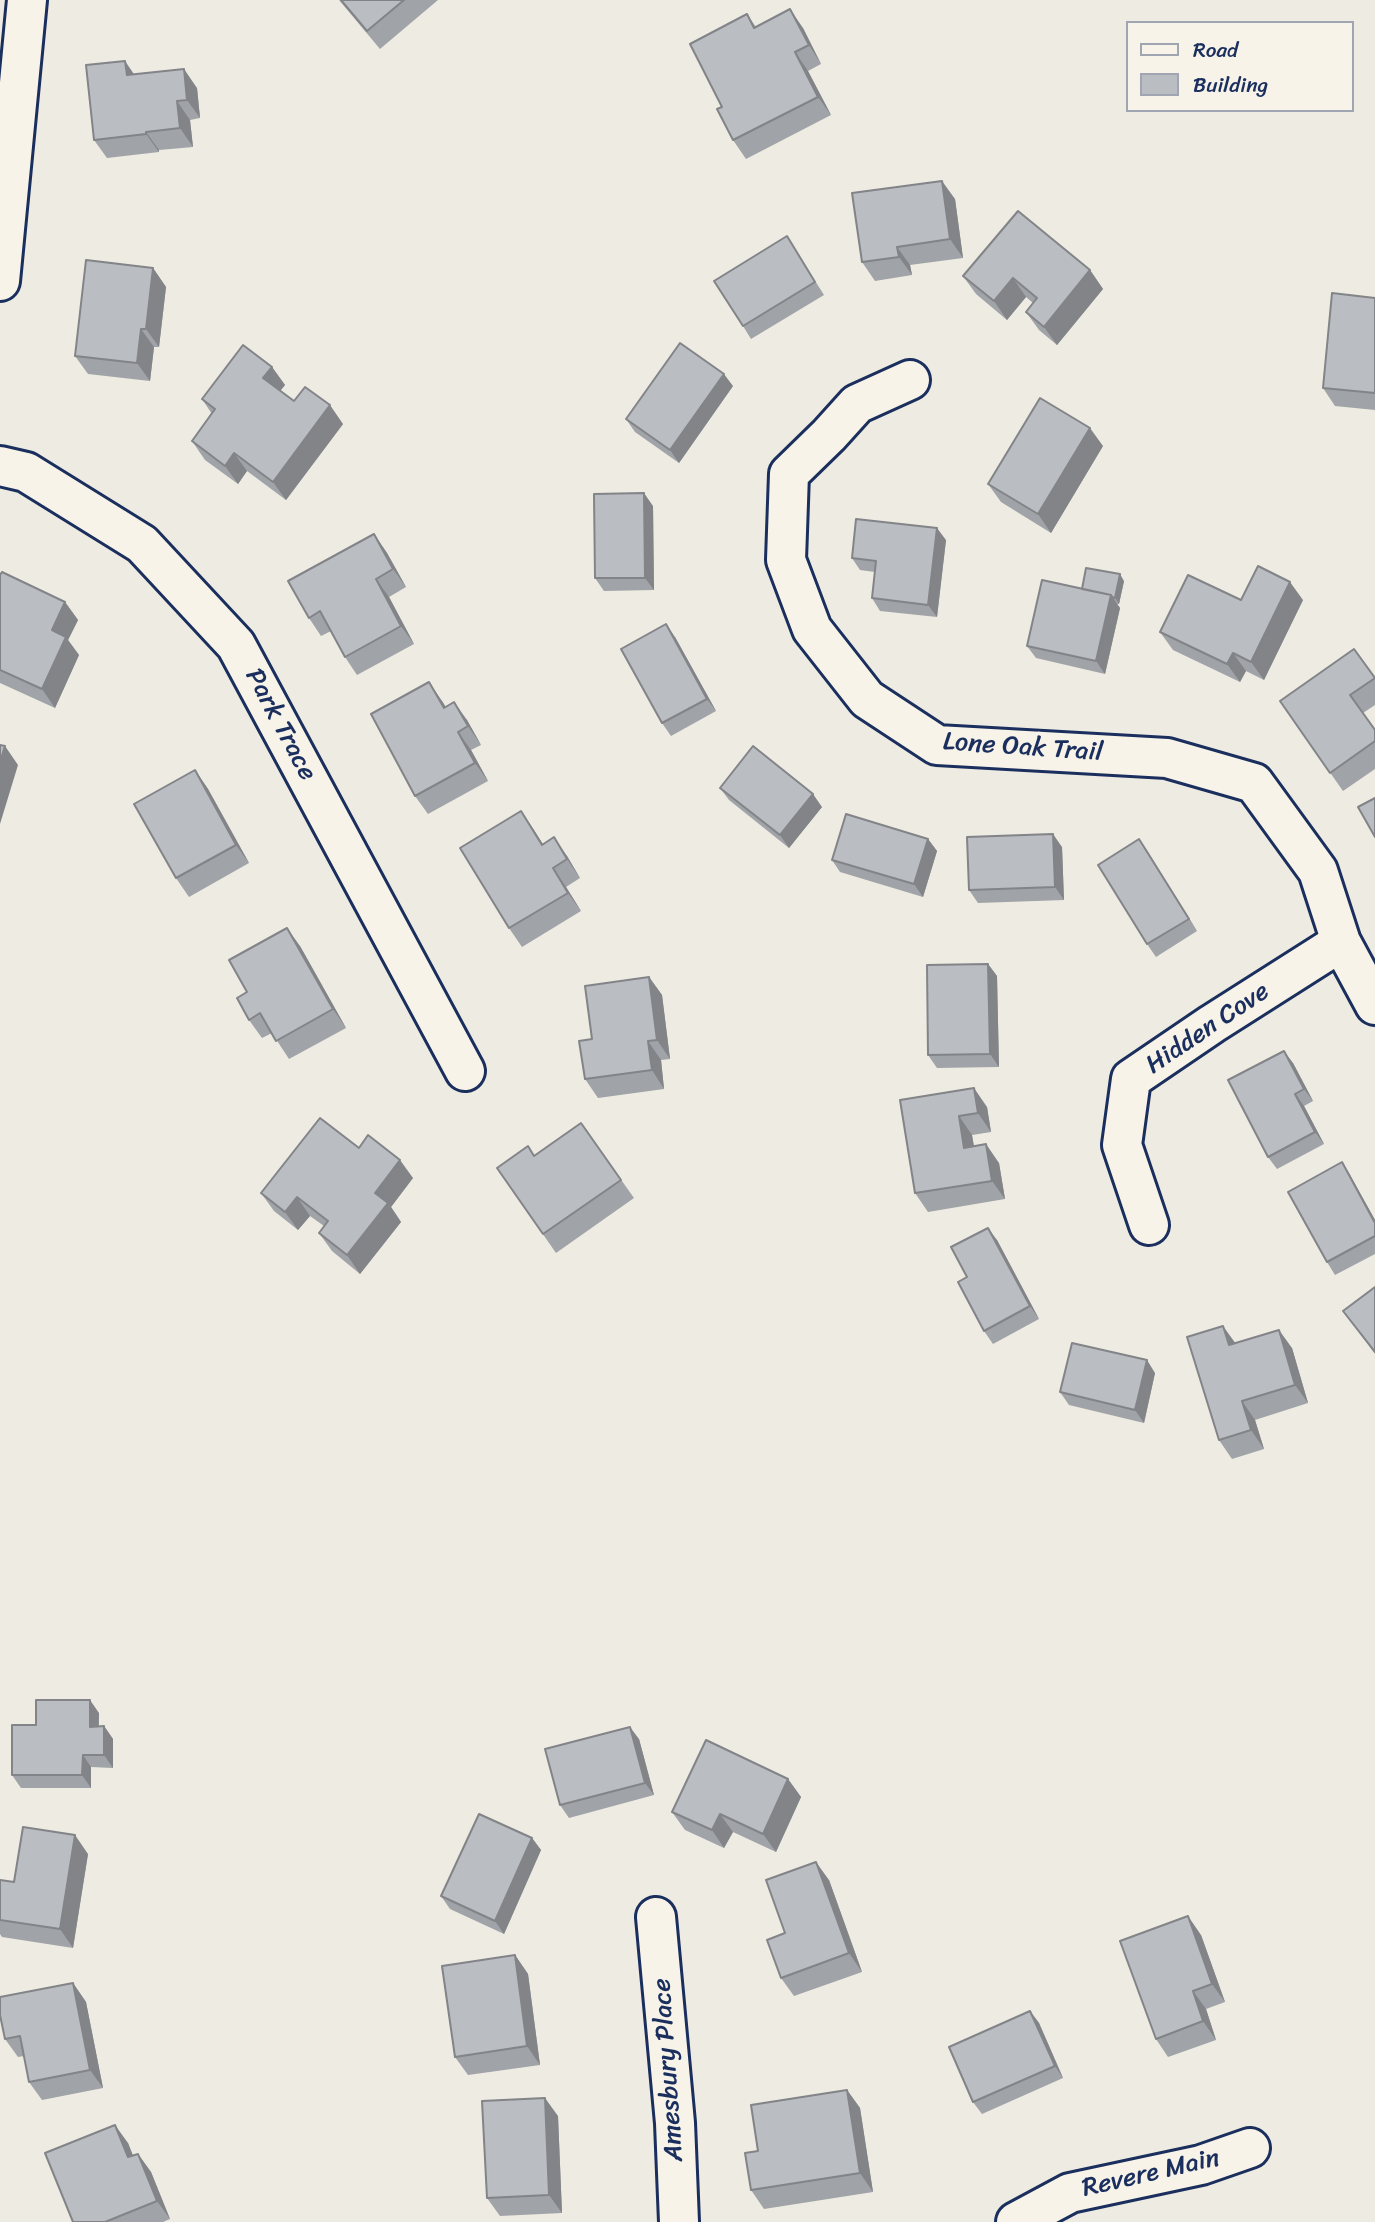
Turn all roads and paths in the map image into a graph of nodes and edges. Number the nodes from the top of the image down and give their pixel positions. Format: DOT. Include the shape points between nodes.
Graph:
graph roads {
  1 [pos="27,0"];
  2 [pos="0,281"];
  3 [pos="910,380"];
  4 [pos="0,466"];
  5 [pos="1341,942"];
  6 [pos="1375,1005"];
  7 [pos="465,1071"];
  8 [pos="1149,1225"];
  9 [pos="656,1917"];
  10 [pos="1250,2148"];
  11 [pos="678,2222"];
  12 [pos="1016,2222"];
  1 -- 2 [label="street"];
  3 -- 5 [label="street, Lone Oak Trail" via="857,404 789,474 786,560 812,629 867,699 937,745 1167,758 1254,783 1318,871"];
  4 -- 7 [label="street, Park Trace" via="26,472 142,544 236,645"];
  5 -- 6 [label="street, Lone Oak Trail"];
  5 -- 8 [label="street, Hidden Cove" via="1131,1079 1122,1145"];
  9 -- 11 [label="street, Amesbury Place" via="675,2123"];
  10 -- 12 [label="street, Revere Main" via="1201,2165 1070,2193"];
}
